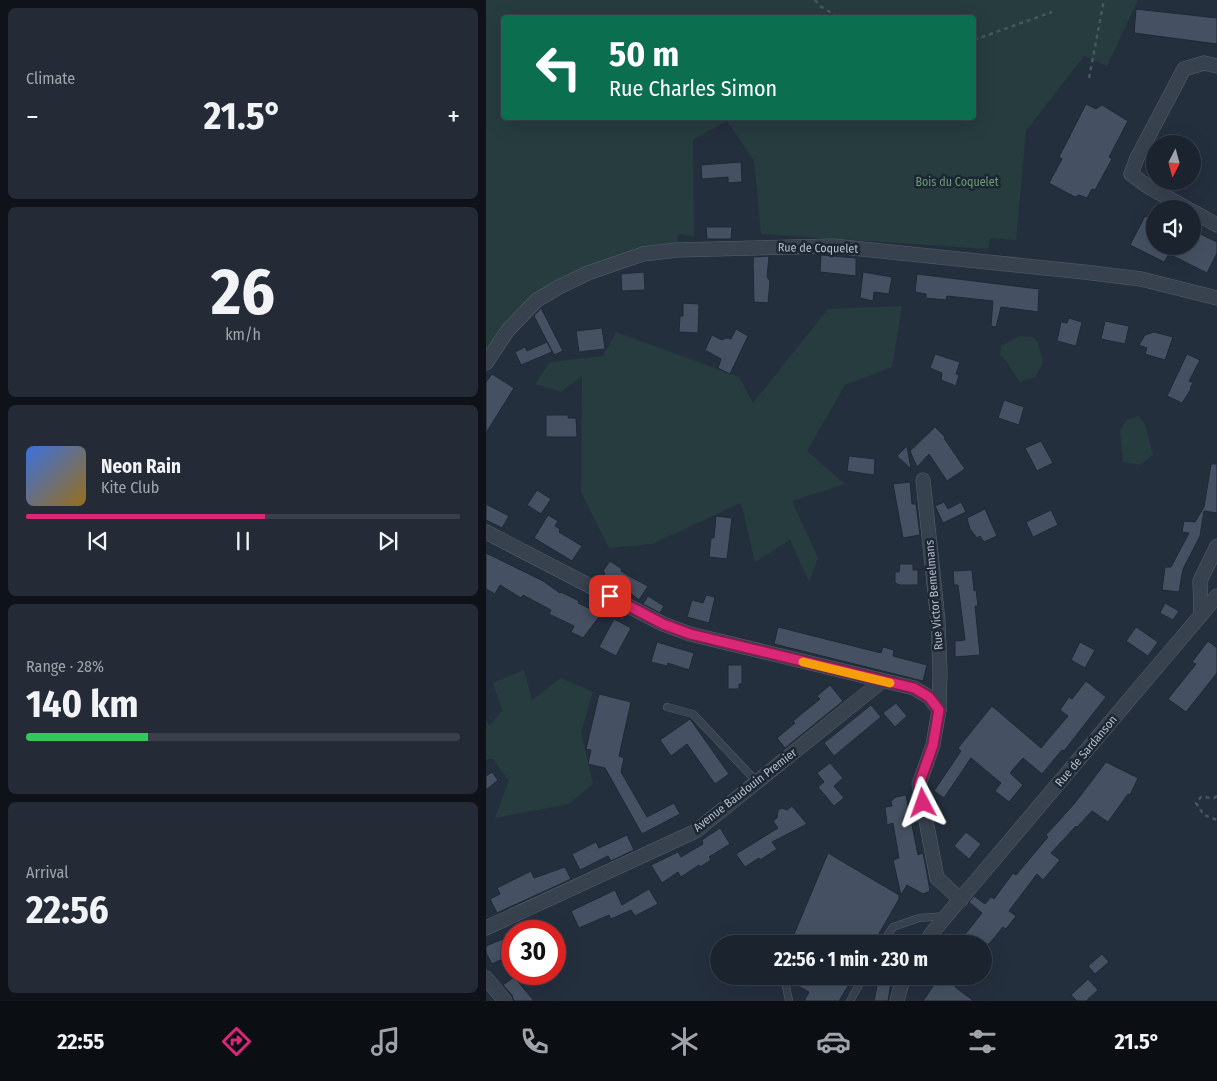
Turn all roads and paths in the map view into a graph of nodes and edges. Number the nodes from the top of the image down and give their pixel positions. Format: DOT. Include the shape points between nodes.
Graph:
graph roads {
  1 [pos="815,0"];
  2 [pos="1104,0"];
  3 [pos="1052,12"];
  4 [pos="835,15"];
  5 [pos="976,39"];
  6 [pos="1217,66"];
  7 [pos="1089,78"];
  8 [pos="1172,200"];
  9 [pos="1201,216"];
  10 [pos="1217,225"];
  11 [pos="1217,298"];
  12 [pos="486,363"];
  13 [pos="922,480"];
  14 [pos="486,532"];
  15 [pos="1217,546"];
  16 [pos="1217,596"];
  17 [pos="1201,614"];
  18 [pos="882,681"];
  19 [pos="666,707"];
  20 [pos="939,710"];
  21 [pos="757,782"];
  22 [pos="1217,796"];
  23 [pos="1217,820"];
  24 [pos="961,900"];
  25 [pos="947,916"];
  26 [pos="486,928"];
  27 [pos="888,935"];
  28 [pos="932,935"];
  29 [pos="486,978"];
  30 [pos="786,985"];
  31 [pos="859,985"];
  32 [pos="901,985"];
  33 [pos="505,1001"];
  34 [pos="789,1001"];
  35 [pos="850,1001"];
  36 [pos="897,1001"];
  1 -- 4 [label="path"];
  2 -- 7 [label="path"];
  3 -- 5 [label="path"];
  6 -- 8 [label="street" via="1204,62 1184,69 1131,174"];
  9 -- 10 [label="street"];
  11 -- 12 [label="street, Rue de Coquelet" via="1141,279 833,246 677,250 643,254 588,273 537,300 508,330"];
  13 -- 20 [label="street, Rue Victor Bemelmans" via="938,621"];
  14 -- 18 [label="street" via="681,631"];
  15 -- 17 [label="street" via="1200,581"];
  16 -- 17 [label="street, Rue de Sardanson"];
  17 -- 24 [label="street, Rue de Sardanson"];
  18 -- 20 [label="street" via="914,688 929,697"];
  18 -- 21 [label="street, Avenue Baudouin Premier"];
  19 -- 21 [label="lane" via="693,714"];
  20 -- 24 [label="street, Rue Victor Bemelmans" via="933,745 919,784 937,878"];
  21 -- 26 [label="street, Avenue Baudouin Premier" via="696,831"];
  22 -- 23 [label="path" via="1201,797 1196,803 1204,815"];
  24 -- 25 [label="street, Rue de Sardanson"];
  25 -- 27 [label="lane" via="918,918 893,926"];
  25 -- 28 [label="street, Rue de Sardanson"];
  29 -- 33 [label="street"];
  30 -- 34 [label="lane"];
  31 -- 35 [label="lane"];
  32 -- 36 [label="street"];
}
